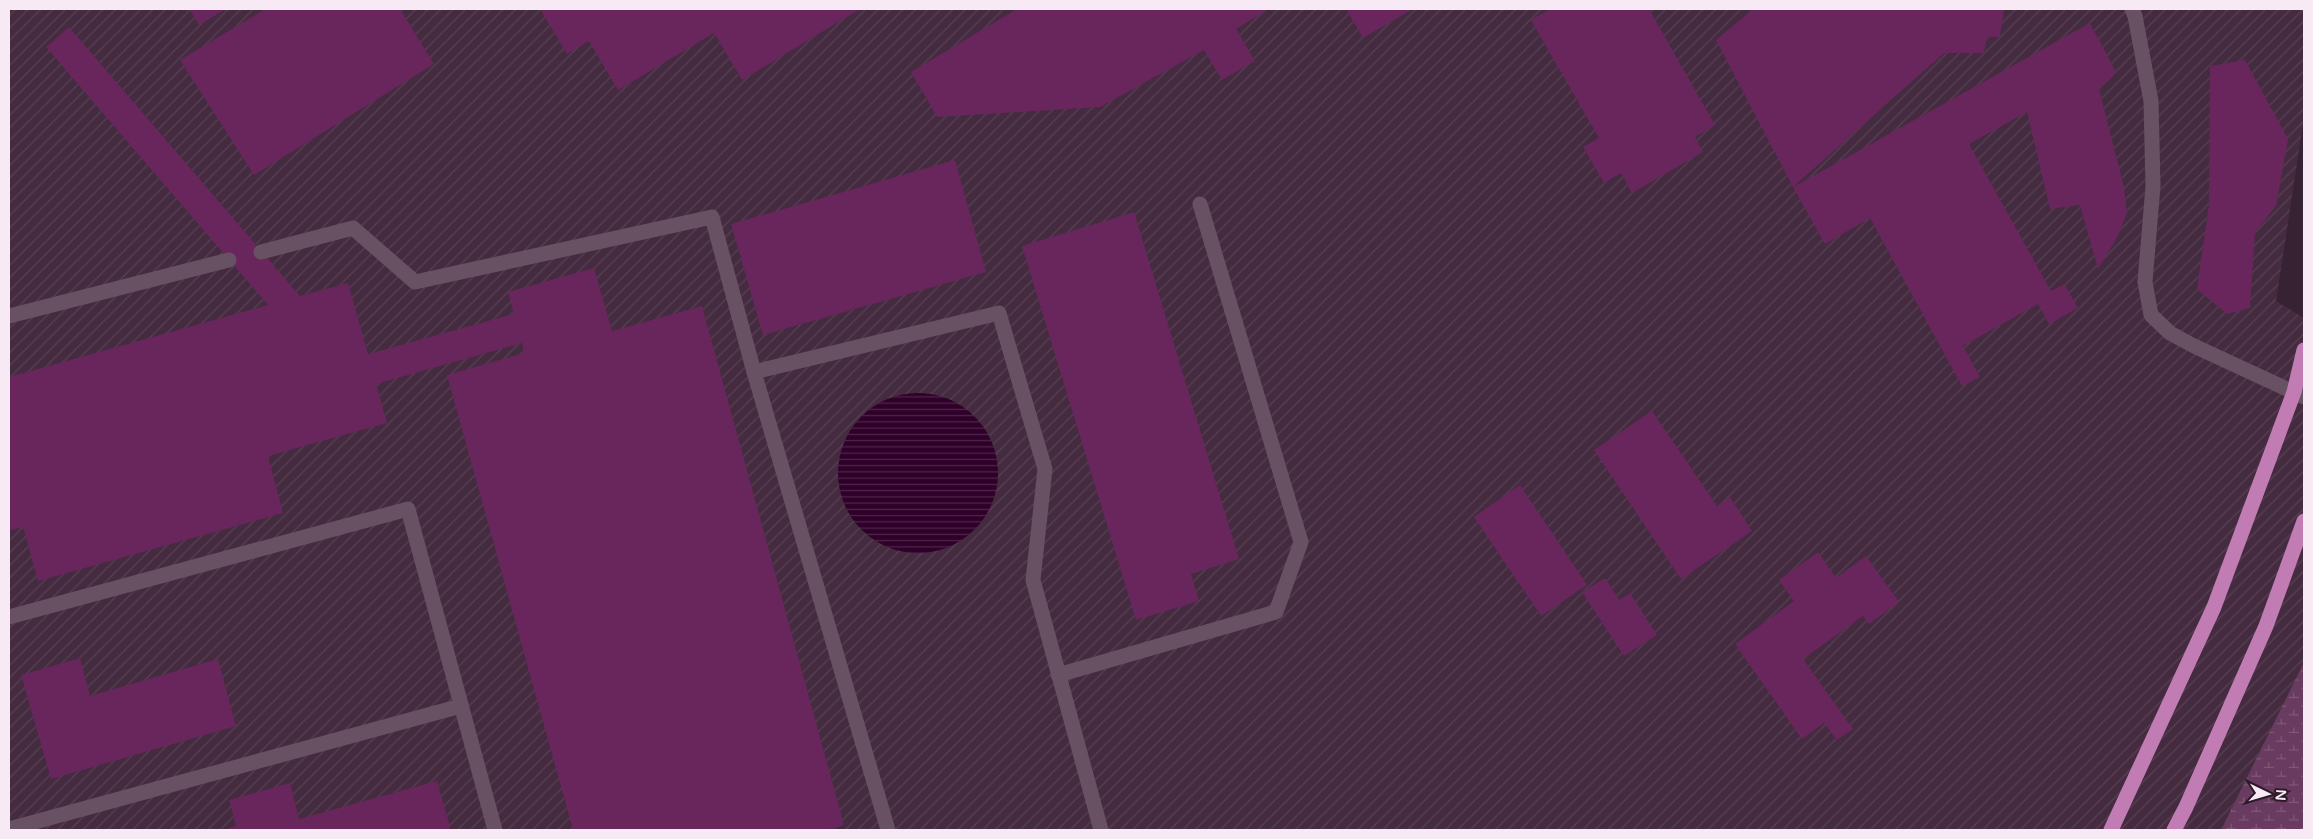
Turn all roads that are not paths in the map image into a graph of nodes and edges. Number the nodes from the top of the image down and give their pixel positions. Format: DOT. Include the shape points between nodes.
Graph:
graph roads {
  1 [pos="2132,9"];
  2 [pos="1200,204"];
  3 [pos="261,252"];
  4 [pos="229,260"];
  5 [pos="9,316"];
  6 [pos="2304,350"];
  7 [pos="754,372"];
  8 [pos="2299,395"];
  9 [pos="2304,521"];
  10 [pos="9,616"];
  11 [pos="1058,675"];
  12 [pos="461,706"];
  13 [pos="9,829"];
  14 [pos="495,830"];
  15 [pos="888,830"];
  16 [pos="1101,830"];
  17 [pos="2111,830"];
  18 [pos="2174,830"];
  1 -- 8 [label="street" via="2151,101 2154,186 2145,282 2151,314 2170,333"];
  2 -- 11 [label="street" via="1301,542 1276,612"];
  3 -- 7 [label="street" via="353,228 415,282 712,217"];
  4 -- 5 [label="street"];
  6 -- 8 [label="highway"];
  7 -- 11 [label="street" via="998,313 1045,469 1033,580"];
  7 -- 15 [label="street"];
  8 -- 17 [label="highway" via="2214,608"];
  9 -- 18 [label="highway" via="2266,626"];
  10 -- 12 [label="street" via="408,510"];
  11 -- 16 [label="street"];
  12 -- 13 [label="street"];
  12 -- 14 [label="street"];
}
